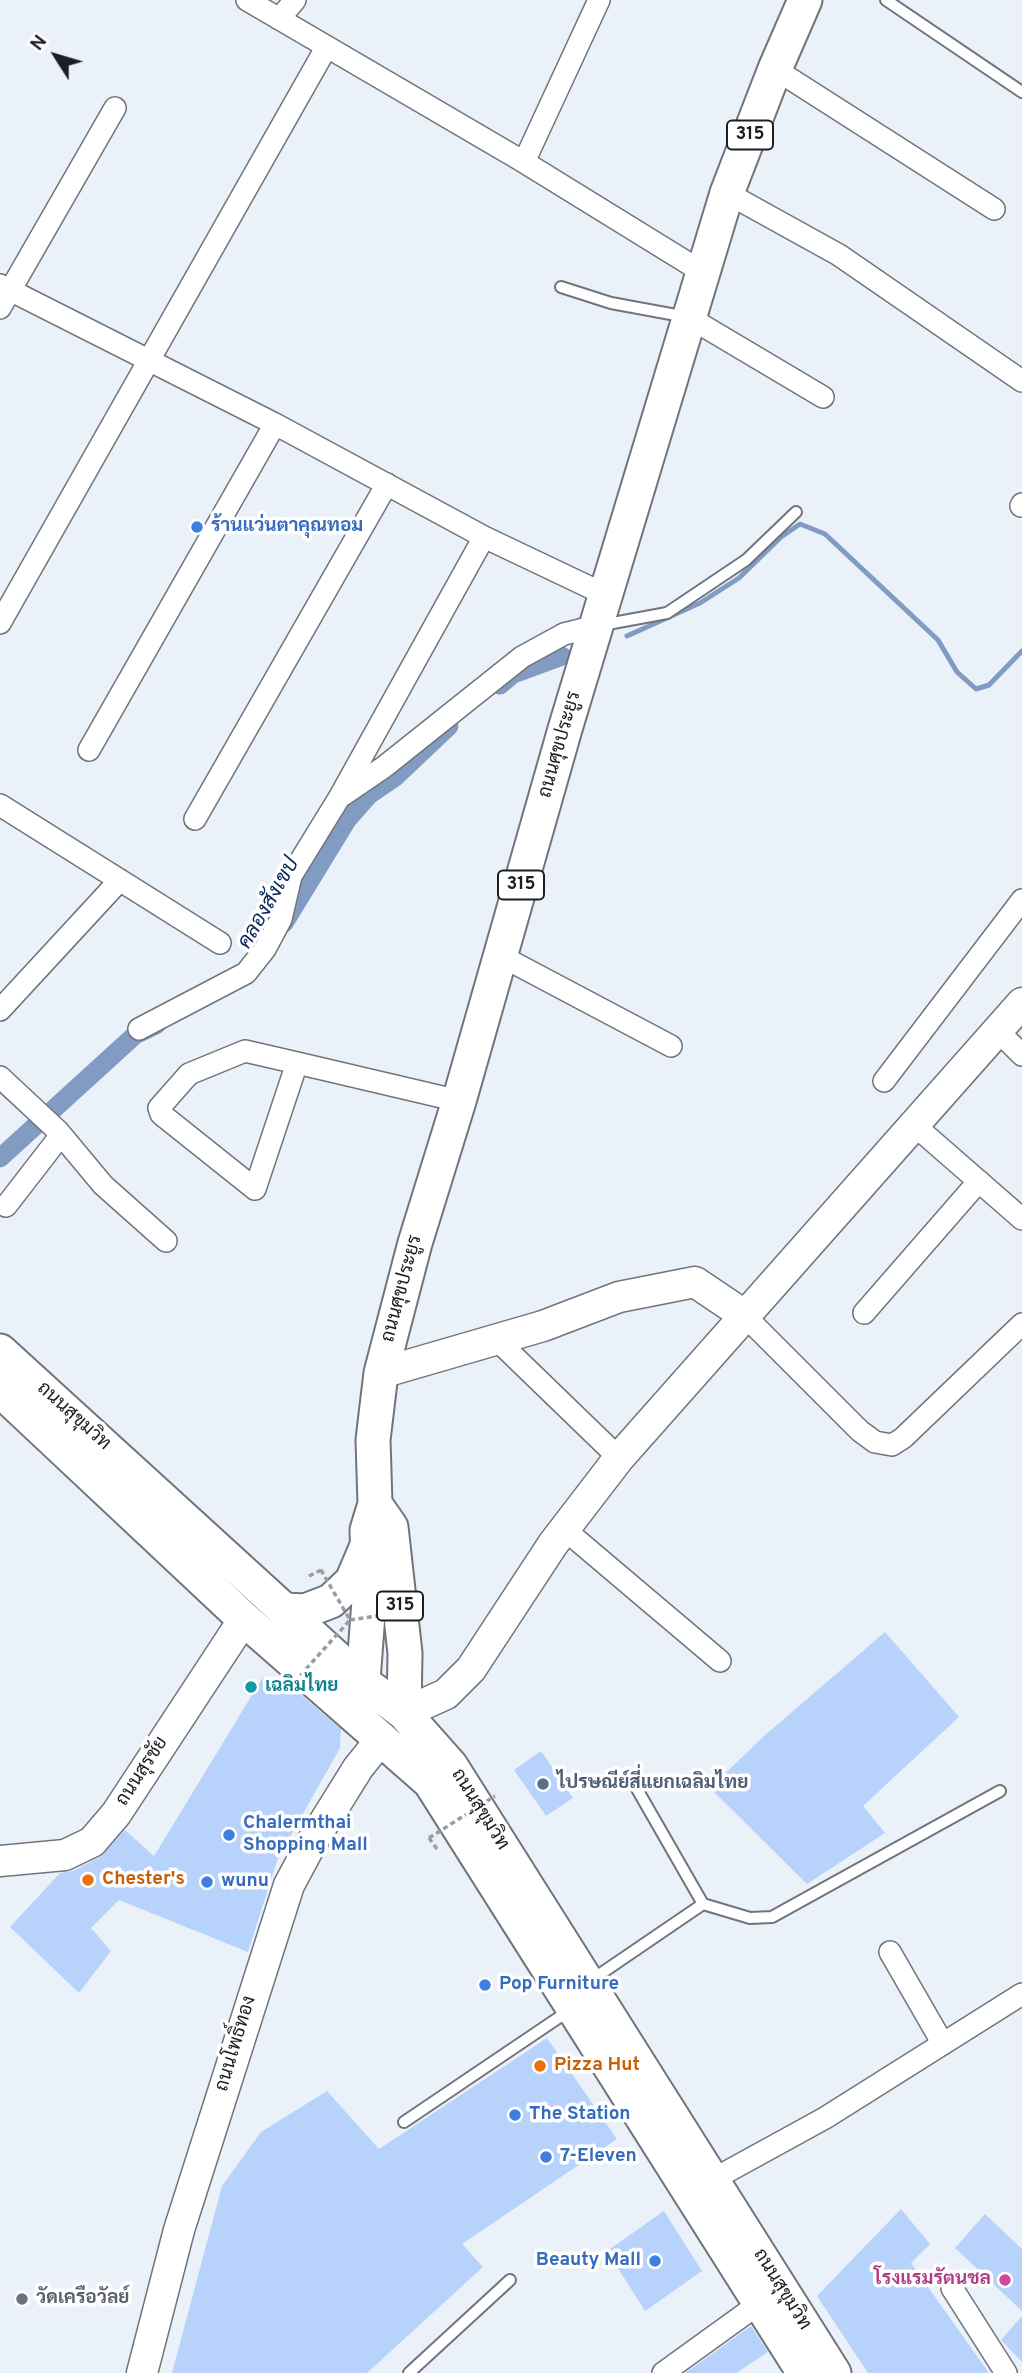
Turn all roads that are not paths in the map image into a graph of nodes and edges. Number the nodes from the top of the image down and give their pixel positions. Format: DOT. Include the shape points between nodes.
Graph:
graph roads {
  1 [pos="247,0"];
  2 [pos="295,0"];
  3 [pos="599,0"];
  4 [pos="806,0"];
  5 [pos="886,0"];
  6 [pos="279,19"];
  7 [pos="326,48"];
  8 [pos="775,69"];
  9 [pos="1022,92"];
  10 [pos="115,108"];
  11 [pos="524,162"];
  12 [pos="727,194"];
  13 [pos="994,209"];
  14 [pos="704,273"];
  15 [pos="561,286"];
  16 [pos="3,294"];
  17 [pos="690,318"];
  18 [pos="149,360"];
  19 [pos="1022,381"];
  20 [pos="823,397"];
  21 [pos="275,425"];
  22 [pos="387,484"];
  23 [pos="796,512"];
  24 [pos="484,537"];
  25 [pos="601,610"];
  26 [pos="0,623"];
  27 [pos="89,750"];
  28 [pos="339,798"];
  29 [pos="0,805"];
  30 [pos="195,819"];
  31 [pos="120,880"];
  32 [pos="1022,900"];
  33 [pos="220,943"];
  34 [pos="501,956"];
  35 [pos="1022,1003"];
  36 [pos="0,1010"];
  37 [pos="139,1028"];
  38 [pos="997,1030"];
  39 [pos="671,1046"];
  40 [pos="1022,1055"];
  41 [pos="297,1063"];
  42 [pos="0,1077"];
  43 [pos="884,1081"];
  44 [pos="459,1101"];
  45 [pos="913,1124"];
  46 [pos="60,1133"];
  47 [pos="979,1181"];
  48 [pos="6,1206"];
  49 [pos="1022,1219"];
  50 [pos="166,1241"];
  51 [pos="864,1313"];
  52 [pos="744,1315"];
  53 [pos="1022,1324"];
  54 [pos="497,1340"];
  55 [pos="0,1351"];
  56 [pos="381,1373"];
  57 [pos="2,1395"];
  58 [pos="619,1458"];
  59 [pos="375,1504"];
  60 [pos="564,1529"];
  61 [pos="367,1547"];
  62 [pos="285,1610"];
  63 [pos="244,1619"];
  64 [pos="720,1661"];
  65 [pos="363,1682"];
  66 [pos="404,1713"];
  67 [pos="372,1729"];
  68 [pos="637,1789"];
  69 [pos="1000,1791"];
  70 [pos="0,1861"];
  71 [pos="703,1904"];
  72 [pos="890,1952"];
  73 [pos="1022,1994"];
  74 [pos="580,1995"];
  75 [pos="943,2044"];
  76 [pos="404,2122"];
  77 [pos="712,2180"];
  78 [pos="510,2280"];
  79 [pos="952,2288"];
  80 [pos="760,2304"];
  81 [pos="142,2373"];
  82 [pos="409,2373"];
  83 [pos="663,2373"];
  84 [pos="804,2373"];
  85 [pos="834,2373"];
  86 [pos="1006,2373"];
  1 -- 6 [label="street"];
  2 -- 6 [label="street"];
  3 -- 11 [label="street"];
  4 -- 8 [label="main road, ถนนศุขประยูร / 315"];
  5 -- 9 [label="lane"];
  6 -- 7 [label="street"];
  7 -- 11 [label="street"];
  7 -- 18 [label="street"];
  8 -- 12 [label="main road, ถนนศุขประยูร / 315"];
  8 -- 13 [label="street"];
  10 -- 16 [label="street"];
  11 -- 14 [label="street"];
  12 -- 14 [label="main road, ถนนศุขประยูร / 315"];
  12 -- 19 [label="street" via="839,255"];
  14 -- 17 [label="main road, ถนนศุขประยูร / 315"];
  15 -- 17 [label="lane" via="611,303"];
  16 -- 18 [label="street"];
  17 -- 20 [label="street"];
  17 -- 25 [label="main road, ถนนศุขประยูร / 315"];
  18 -- 21 [label="street"];
  18 -- 26 [label="street"];
  21 -- 22 [label="street"];
  21 -- 27 [label="street"];
  22 -- 24 [label="street"];
  22 -- 30 [label="street"];
  23 -- 25 [label="lane" via="746,560 667,613"];
  24 -- 25 [label="street"];
  24 -- 28 [label="street"];
  25 -- 28 [label="street" via="522,657"];
  25 -- 34 [label="main road, ถนนศุขประยูร / 315"];
  28 -- 37 [label="street" via="291,876 281,919 246,973"];
  29 -- 31 [label="street"];
  31 -- 33 [label="street"];
  31 -- 36 [label="street"];
  32 -- 43 [label="street"];
  34 -- 39 [label="street"];
  34 -- 44 [label="main road, ถนนศุขประยูร / 315"];
  35 -- 38 [label="street"];
  38 -- 40 [label="street"];
  38 -- 45 [label="street"];
  41 -- 41 [label="street" via="255,1189 161,1114 159,1108 189,1074 245,1051"];
  41 -- 44 [label="street"];
  42 -- 46 [label="street"];
  44 -- 56 [label="main road, ถนนศุขประยูร / 315"];
  45 -- 47 [label="street"];
  45 -- 52 [label="street"];
  46 -- 48 [label="street"];
  46 -- 50 [label="street" via="103,1185"];
  47 -- 49 [label="street"];
  47 -- 51 [label="street"];
  52 -- 53 [label="street" via="860,1431 875,1442 892,1445"];
  52 -- 54 [label="street" via="695,1282 618,1297"];
  52 -- 58 [label="street"];
  54 -- 56 [label="street"];
  54 -- 58 [label="street"];
  55 -- 62 [label="main road, ถนนสุขุมวิท"];
  56 -- 59 [label="main road, ถนนศุขประยูร / 315" via="373,1440"];
  57 -- 63 [label="main road, ถนนสุขุมวิท"];
  58 -- 60 [label="street"];
  59 -- 61 [label="main road, ถนนศุขประยูร / 315"];
  59 -- 66 [label="main road, ถนนศุขประยูร / 315" via="391,1527 405,1653"];
  60 -- 64 [label="street"];
  60 -- 66 [label="street" via="471,1669 446,1694"];
  61 -- 62 [label="main road" via="352,1581 331,1601 305,1611"];
  61 -- 65 [label="main road, ถนนศุขประยูร / 315" via="369,1601"];
  62 -- 65 [label="main road, ถนนสุขุมวิท"];
  63 -- 67 [label="main road, ถนนสุขุมวิท"];
  63 -- 70 [label="street, ถนนสุรชัย" via="116,1814 92,1842 65,1855"];
  65 -- 66 [label="main road, ถนนสุขุมวิท"];
  65 -- 67 [label="main road, ถนนศุขประยูร"];
  66 -- 67 [label="main road"];
  66 -- 74 [label="main road, ถนนสุขุมวิท" via="451,1766"];
  67 -- 74 [label="main road, ถนนสุขุมวิท" via="430,1782"];
  67 -- 81 [label="street, ถนนโพธิ์ทอง" via="358,1768 289,1885 179,2230"];
  68 -- 71 [label="lane"];
  69 -- 71 [label="lane" via="772,1917 750,1918"];
  71 -- 74 [label="lane"];
  72 -- 75 [label="street"];
  73 -- 75 [label="street"];
  74 -- 76 [label="lane"];
  74 -- 77 [label="main road, ถนนสุขุมวิท"];
  74 -- 80 [label="main road, ถนนสุขุมวิท"];
  75 -- 77 [label="street" via="825,2118"];
  77 -- 85 [label="main road, ถนนสุขุมวิท"];
  78 -- 82 [label="lane"];
  79 -- 86 [label="street"];
  80 -- 83 [label="street"];
  80 -- 84 [label="main road, ถนนสุขุมวิท"];
}
